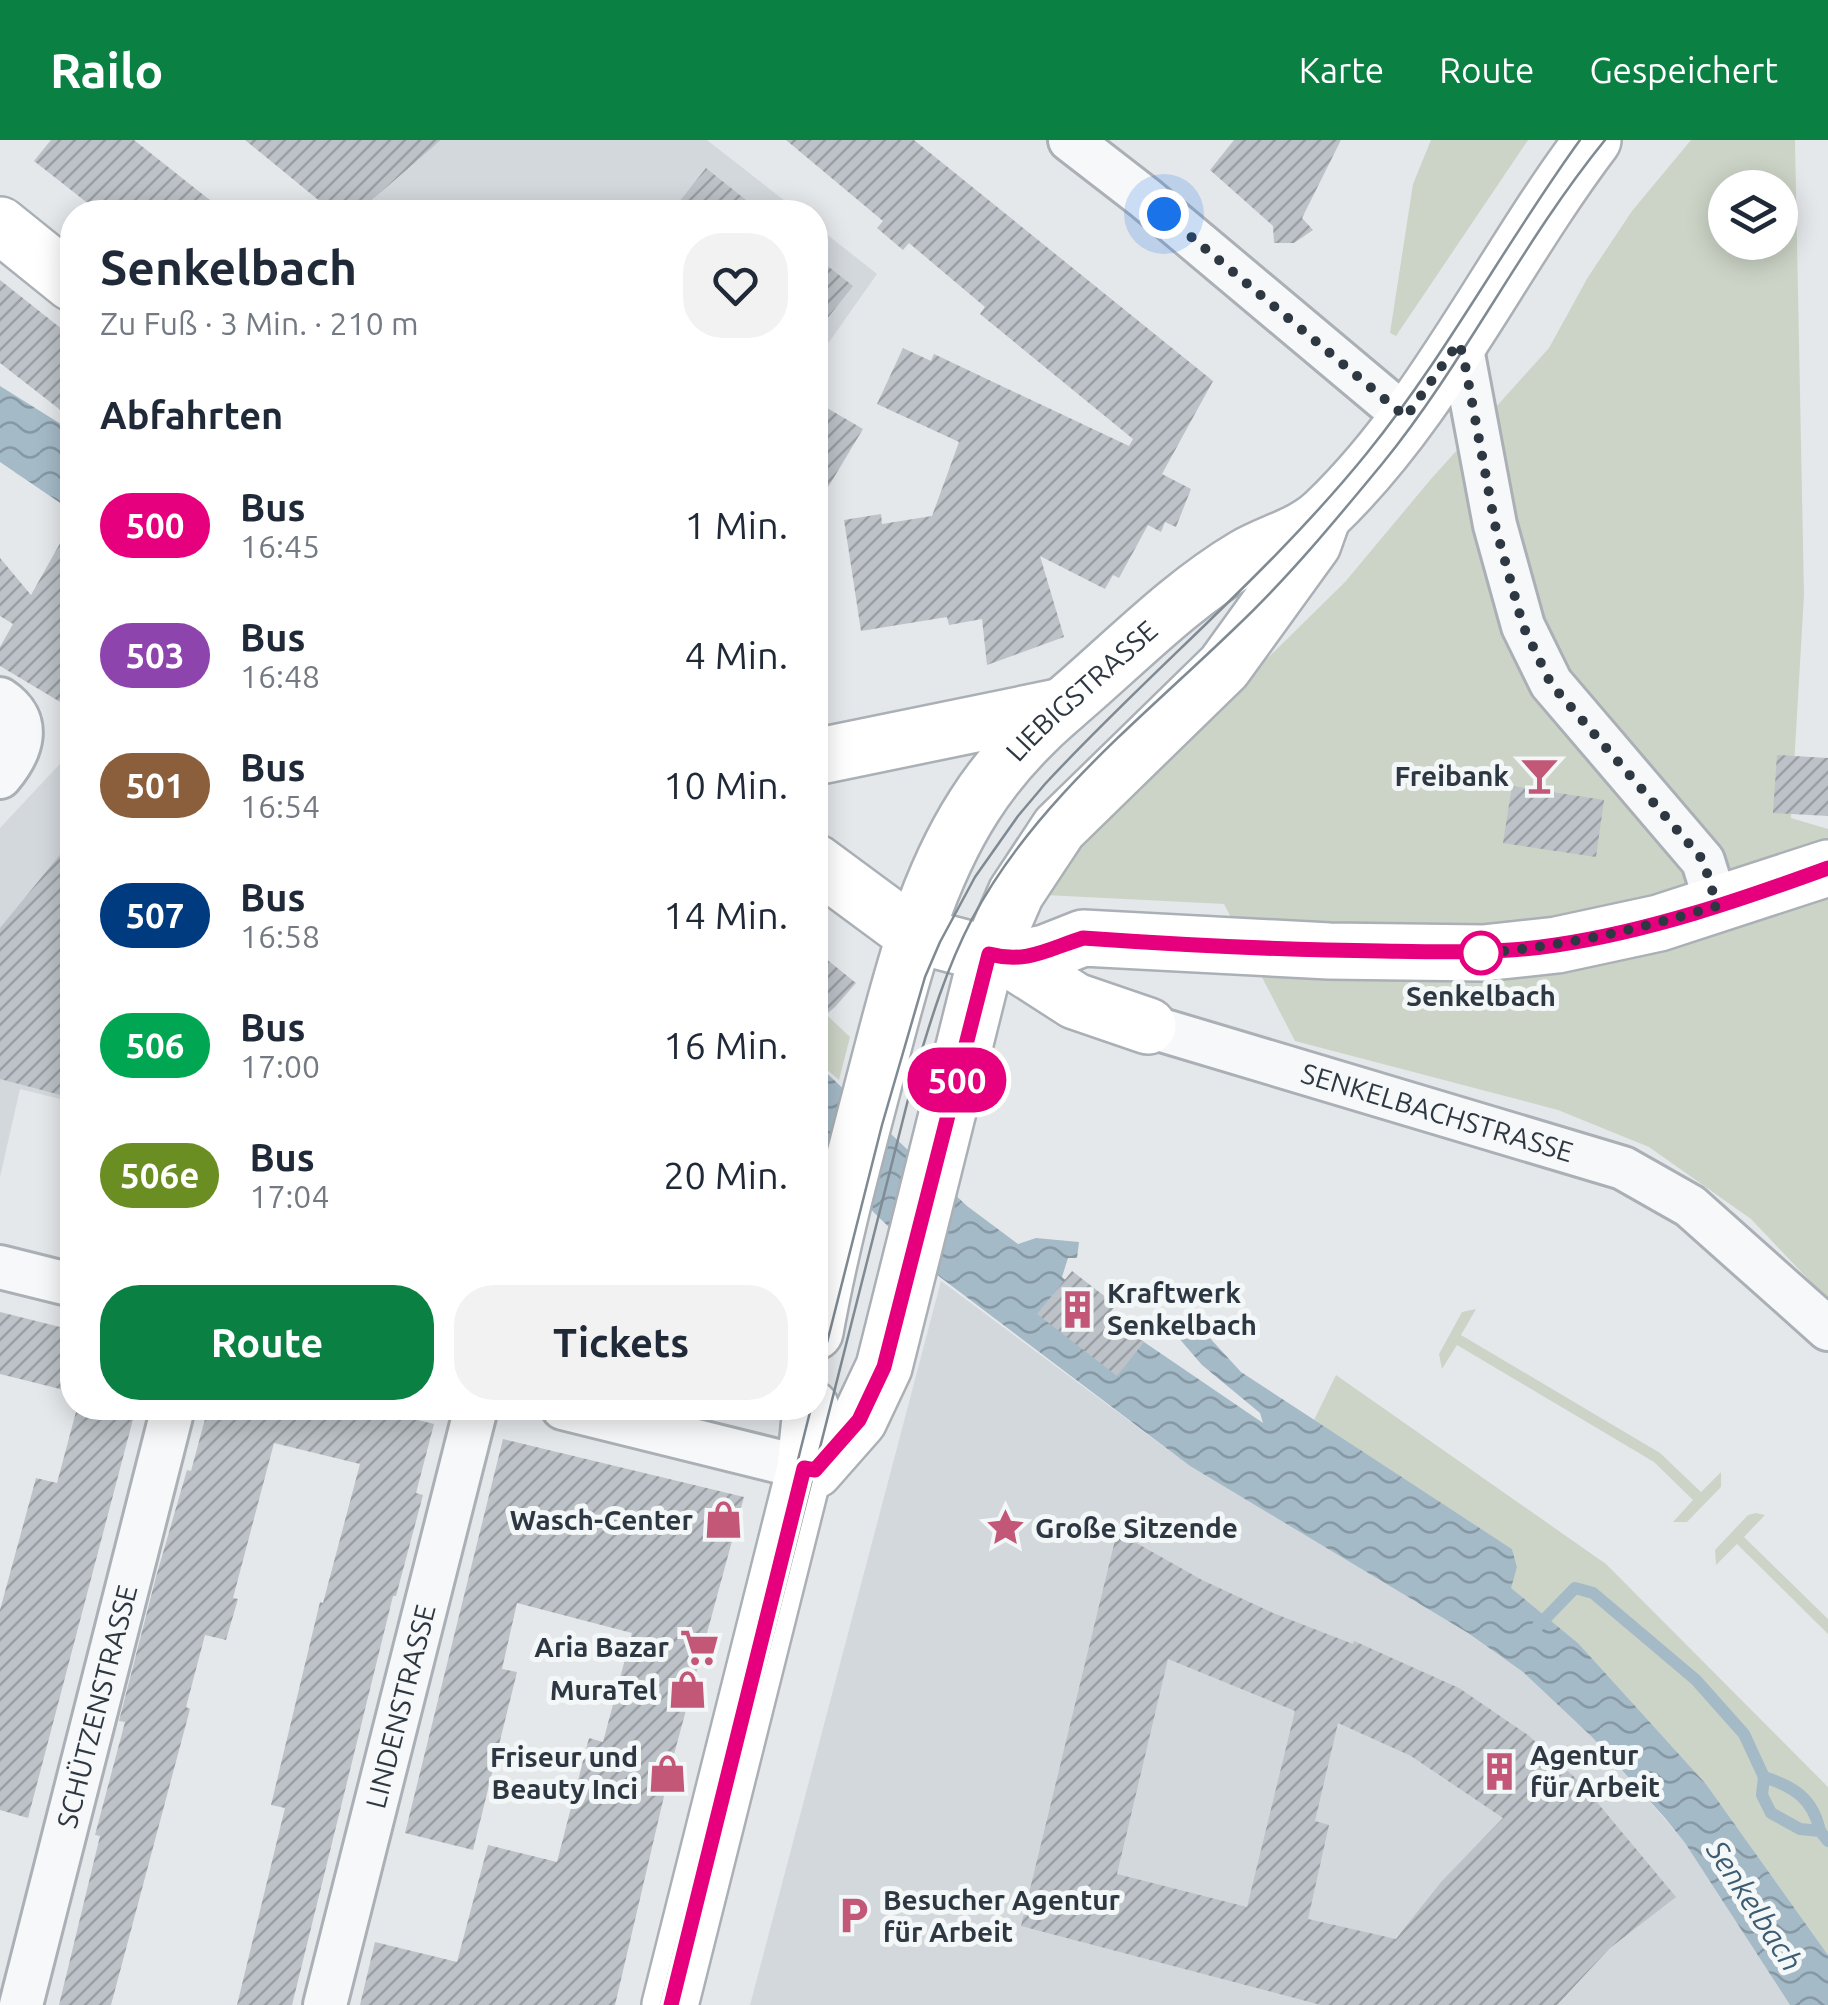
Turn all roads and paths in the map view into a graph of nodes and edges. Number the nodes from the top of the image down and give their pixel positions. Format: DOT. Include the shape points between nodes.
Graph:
graph roads {
  1 [pos="1070,140"];
  2 [pos="1592,140"];
  3 [pos="0,226"];
  4 [pos="60,274"];
  5 [pos="1458,343"];
  6 [pos="1406,417"];
  7 [pos="1323,516"];
  8 [pos="1063,706"];
  9 [pos="12,715"];
  10 [pos="828,754"];
  11 [pos="0,777"];
  12 [pos="1828,868"];
  13 [pos="828,872"];
  14 [pos="1717,906"];
  15 [pos="918,933"];
  16 [pos="1025,962"];
  17 [pos="1148,1026"];
  18 [pos="0,1266"];
  19 [pos="828,1275"];
  20 [pos="60,1281"];
  21 [pos="1828,1329"];
  22 [pos="169,1420"];
  23 [pos="473,1420"];
  24 [pos="611,1420"];
  25 [pos="810,1420"];
  26 [pos="804,1468"];
  27 [pos="21,2005"];
  28 [pos="324,2005"];
  29 [pos="670,2005"];
  1 -- 6 [label="street"];
  2 -- 5 [label="street, LIEBIGSTRASSE"];
  3 -- 4 [label="street"];
  5 -- 6 [label="street, LIEBIGSTRASSE"];
  5 -- 14 [label="street" via="1523,626 1551,684 1703,860"];
  6 -- 7 [label="street, LIEBIGSTRASSE"];
  7 -- 8 [label="street, LIEBIGSTRASSE" via="1246,556 1188,597"];
  7 -- 16 [label="street, LIEBIGSTRASSE" via="1314,544 1224,667 1059,828 1016,893"];
  8 -- 10 [label="street"];
  8 -- 15 [label="street, LIEBIGSTRASSE" via="1020,746 975,804 950,848"];
  9 -- 11 [label="street" via="14,760"];
  12 -- 14 [label="street"];
  13 -- 15 [label="street, SENKELBACHSTRASSE"];
  14 -- 16 [label="street" via="1572,942 1484,953 1083,938"];
  15 -- 16 [label="street, SENKELBACHSTRASSE"];
  15 -- 19 [label="street, LIEBIGSTRASSE"];
  16 -- 17 [label="street, SENKELBACHSTRASSE" via="1074,1001"];
  16 -- 26 [label="street, LIEBIGSTRASSE" via="934,1172 884,1367 859,1420 815,1470"];
  17 -- 21 [label="street, SENKELBACHSTRASSE" via="1624,1168 1690,1206"];
  18 -- 20 [label="street"];
  22 -- 27 [label="street, SCHÜTZENSTRASSE"];
  23 -- 28 [label="street, LINDENSTRASSE"];
  24 -- 26 [label="street"];
  25 -- 26 [label="street"];
  26 -- 29 [label="street"];
}
